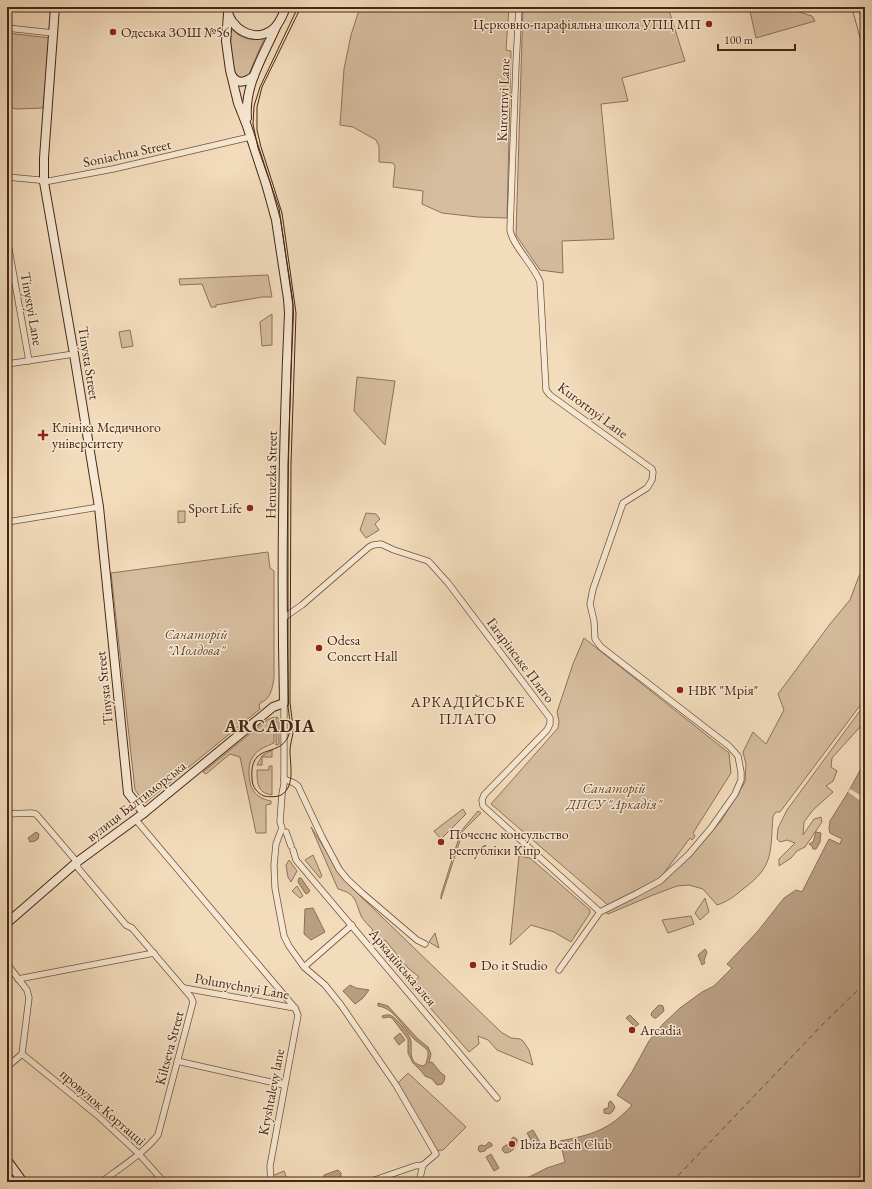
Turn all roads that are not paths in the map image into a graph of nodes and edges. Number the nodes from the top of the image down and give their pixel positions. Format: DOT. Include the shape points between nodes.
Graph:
graph roads {
  1 [pos="55,7"];
  2 [pos="286,7"];
  3 [pos="519,7"];
  4 [pos="855,7"];
  5 [pos="227,10"];
  6 [pos="277,25"];
  7 [pos="7,28"];
  8 [pos="53,34"];
  9 [pos="865,44"];
  10 [pos="230,70"];
  11 [pos="254,75"];
  12 [pos="248,126"];
  13 [pos="250,138"];
  14 [pos="7,177"];
  15 [pos="44,182"];
  16 [pos="7,238"];
  17 [pos="74,354"];
  18 [pos="29,361"];
  19 [pos="7,364"];
  20 [pos="99,507"];
  21 [pos="7,522"];
  22 [pos="282,619"];
  23 [pos="284,703"];
  24 [pos="284,781"];
  25 [pos="144,813"];
  26 [pos="7,814"];
  27 [pos="136,820"];
  28 [pos="284,830"];
  29 [pos="77,862"];
  30 [pos="600,912"];
  31 [pos="7,924"];
  32 [pos="352,925"];
  33 [pos="424,944"];
  34 [pos="154,953"];
  35 [pos="7,964"];
  36 [pos="304,967"];
  37 [pos="559,970"];
  38 [pos="18,979"];
  39 [pos="184,988"];
  40 [pos="295,1008"];
  41 [pos="22,1054"];
  42 [pos="178,1061"];
  43 [pos="7,1068"];
  44 [pos="284,1085"];
  45 [pos="497,1098"];
  46 [pos="138,1154"];
  47 [pos="7,1160"];
  48 [pos="423,1166"];
  49 [pos="23,1182"];
  50 [pos="101,1182"];
  51 [pos="164,1182"];
  52 [pos="271,1182"];
  53 [pos="369,1182"];
  54 [pos="419,1182"];
  1 -- 8 [label="main road, Tinysta Street"];
  2 -- 6 [label="main road, Henuezka Street"];
  3 -- 30 [label="street, Kurortnyi Lane" via="510,230 540,282 546,390 653,472 647,488 623,503 621,507 590,598 595,639 735,751 742,772 739,788 693,850 660,881"];
  4 -- 9 [label="street"];
  5 -- 6 [label="main road" via="233,24 241,31 252,35 268,32"];
  5 -- 10 [label="main road, Henuezka Street" via="226,41"];
  6 -- 11 [label="main road, Henuezka Street"];
  7 -- 8 [label="street"];
  8 -- 15 [label="main road, Tinysta Street"];
  10 -- 11 [label="main road" via="239,82"];
  10 -- 12 [label="main road, Henuezka Street" via="238,103"];
  11 -- 12 [label="main road, Henuezka Street" via="247,96"];
  12 -- 13 [label="main road, Henuezka Street"];
  13 -- 15 [label="street, Soniachna Street"];
  13 -- 22 [label="main road, Henuezka Street" via="276,220 289,313 283,462"];
  14 -- 15 [label="street, Soniachna Street"];
  15 -- 17 [label="main road, Tinysta Street"];
  16 -- 18 [label="street, Tinystyi Lane"];
  17 -- 18 [label="street"];
  17 -- 20 [label="main road, Tinysta Street"];
  18 -- 19 [label="street"];
  20 -- 21 [label="street"];
  20 -- 25 [label="main road, Tinysta Street" via="128,793"];
  22 -- 23 [label="main road, Henuezka Street"];
  22 -- 30 [label="street, Гагарінське Плато" via="374,544 385,545 428,561 448,583 550,718 547,730 484,795 483,806"];
  23 -- 24 [label="street, Henuezka Street"];
  23 -- 25 [label="main road, вулиця Балтиморська" via="273,708"];
  24 -- 28 [label="street, Henuezka Street" via="280,822"];
  24 -- 33 [label="street" via="298,786 347,879"];
  25 -- 27 [label="main road, вулиця Балтиморська"];
  26 -- 29 [label="street" via="36,814"];
  27 -- 29 [label="main road, вулиця Балтиморська"];
  27 -- 40 [label="street"];
  28 -- 32 [label="street, Аркадійська алея" via="296,860"];
  28 -- 36 [label="street" via="276,844 275,888 284,936"];
  29 -- 31 [label="main road, вулиця Балтиморська"];
  29 -- 34 [label="street, Kiltseva Street" via="78,868 126,925 132,928"];
  30 -- 37 [label="street"];
  32 -- 36 [label="street"];
  32 -- 45 [label="street, Аркадійська алея"];
  34 -- 38 [label="street"];
  34 -- 39 [label="street, Kiltseva Street"];
  35 -- 38 [label="street"];
  36 -- 48 [label="street" via="325,985 341,1005 396,1085 436,1154"];
  38 -- 41 [label="street" via="27,990 29,998"];
  39 -- 40 [label="street, Polunychnyi Lane"];
  39 -- 42 [label="street, Kiltseva Street" via="193,1002"];
  40 -- 44 [label="street, Kryshtalevy lane" via="298,1015"];
  41 -- 43 [label="street"];
  41 -- 46 [label="street, провулок Кортацці" via="97,1115"];
  42 -- 44 [label="street"];
  42 -- 46 [label="street, Kiltseva Street" via="158,1135"];
  44 -- 52 [label="street, Kryshtalevy lane" via="270,1166"];
  46 -- 50 [label="street, Kiltseva Street"];
  46 -- 51 [label="street, провулок Кортацці"];
  47 -- 49 [label="main road"];
  48 -- 53 [label="street" via="415,1166"];
  48 -- 54 [label="street"];
}
